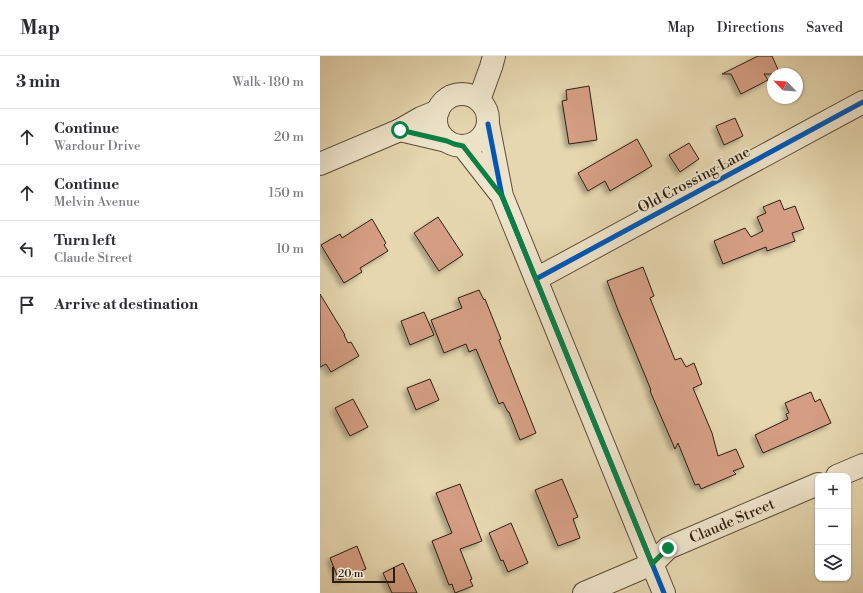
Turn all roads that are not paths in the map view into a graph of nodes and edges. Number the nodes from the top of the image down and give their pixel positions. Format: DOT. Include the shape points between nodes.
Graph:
graph roads {
  1 [pos="494,56"];
  2 [pos="479,100"];
  3 [pos="863,102"];
  4 [pos="438,110"];
  5 [pos="488,124"];
  6 [pos="400,130"];
  7 [pos="455,144"];
  8 [pos="320,164"];
  9 [pos="502,196"];
  10 [pos="536,279"];
  11 [pos="863,465"];
  12 [pos="844,473"];
  13 [pos="815,485"];
  14 [pos="652,564"];
  15 [pos="584,593"];
  16 [pos="664,593"];
  1 -- 2 [label="street"];
  2 -- 4 [label="street" via="461,94 453,96"];
  2 -- 5 [label="street" via="487,112"];
  3 -- 10 [label="street, Old Crossing Lane"];
  4 -- 6 [label="street"];
  4 -- 7 [label="street" via="437,124 440,133"];
  5 -- 7 [label="street" via="484,134 473,144"];
  5 -- 9 [label="street"];
  6 -- 7 [label="street"];
  6 -- 8 [label="street"];
  7 -- 9 [label="street"];
  9 -- 10 [label="street"];
  10 -- 14 [label="street"];
  11 -- 12 [label="street"];
  13 -- 14 [label="street, Claude Street" via="668,548"];
  14 -- 15 [label="street, Claude Street"];
  14 -- 16 [label="street"];
}
